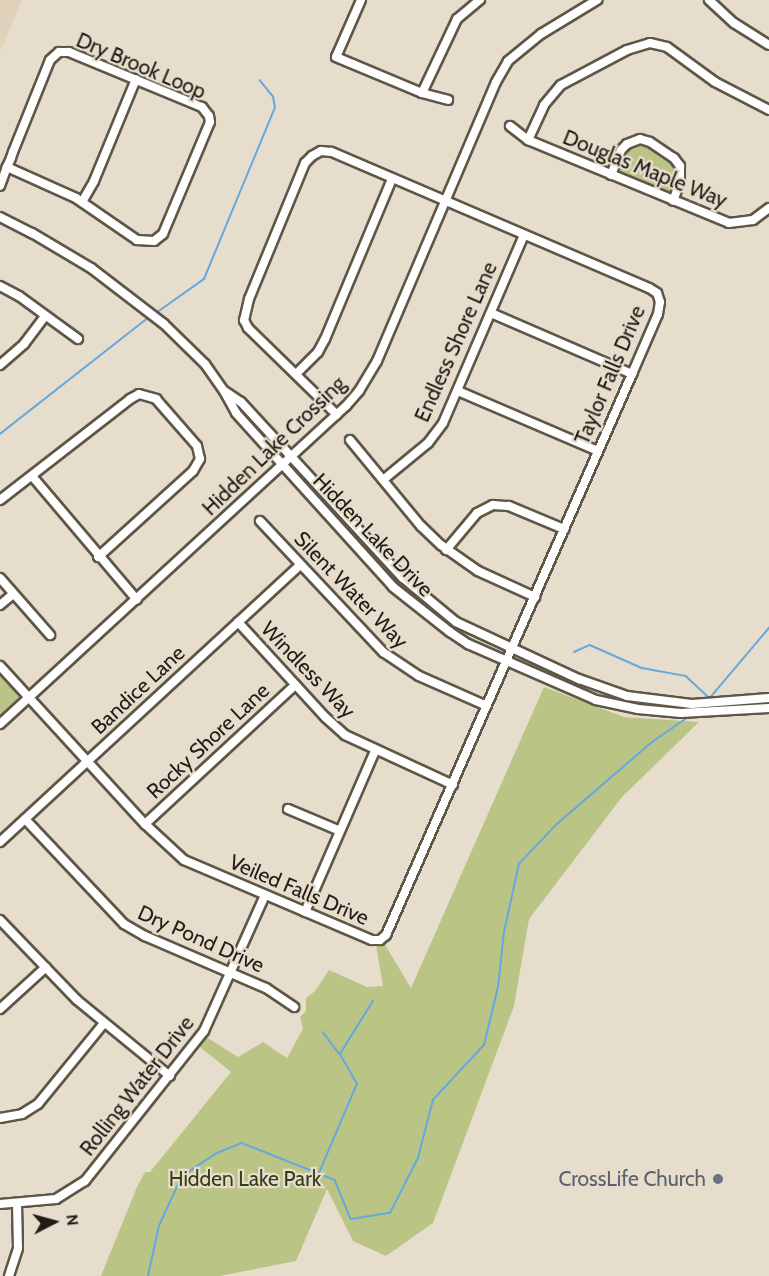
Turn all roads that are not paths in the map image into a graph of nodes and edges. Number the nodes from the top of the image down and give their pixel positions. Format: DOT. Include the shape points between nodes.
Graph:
graph roads {
  1 [pos="361,0"];
  2 [pos="480,0"];
  3 [pos="597,0"];
  4 [pos="711,1"];
  5 [pos="769,45"];
  6 [pos="136,80"];
  7 [pos="422,93"];
  8 [pos="448,100"];
  9 [pos="769,110"];
  10 [pos="510,126"];
  11 [pos="528,140"];
  12 [pos="7,167"];
  13 [pos="611,175"];
  14 [pos="392,179"];
  15 [pos="0,186"];
  16 [pos="445,200"];
  17 [pos="673,201"];
  18 [pos="82,202"];
  19 [pos="767,214"];
  20 [pos="0,217"];
  21 [pos="524,235"];
  22 [pos="0,285"];
  23 [pos="491,313"];
  24 [pos="45,316"];
  25 [pos="78,339"];
  26 [pos="0,365"];
  27 [pos="296,374"];
  28 [pos="632,374"];
  29 [pos="224,391"];
  30 [pos="458,391"];
  31 [pos="337,415"];
  32 [pos="350,440"];
  33 [pos="598,451"];
  34 [pos="291,457"];
  35 [pos="282,466"];
  36 [pos="32,476"];
  37 [pos="383,480"];
  38 [pos="0,500"];
  39 [pos="260,521"];
  40 [pos="564,529"];
  41 [pos="446,550"];
  42 [pos="98,557"];
  43 [pos="300,565"];
  44 [pos="0,578"];
  45 [pos="13,594"];
  46 [pos="535,597"];
  47 [pos="137,600"];
  48 [pos="0,605"];
  49 [pos="238,622"];
  50 [pos="50,635"];
  51 [pos="512,650"];
  52 [pos="507,661"];
  53 [pos="0,666"];
  54 [pos="295,685"];
  55 [pos="29,698"];
  56 [pos="769,698"];
  57 [pos="487,706"];
  58 [pos="769,708"];
  59 [pos="0,724"];
  60 [pos="375,751"];
  61 [pos="87,761"];
  62 [pos="453,785"];
  63 [pos="288,809"];
  64 [pos="25,819"];
  65 [pos="145,824"];
  66 [pos="340,831"];
  67 [pos="0,842"];
  68 [pos="265,895"];
  69 [pos="304,912"];
  70 [pos="0,920"];
  71 [pos="46,967"];
  72 [pos="231,973"];
  73 [pos="294,1007"];
  74 [pos="0,1009"];
  75 [pos="104,1023"];
  76 [pos="170,1076"];
  77 [pos="0,1118"];
  78 [pos="17,1203"];
  79 [pos="0,1204"];
  80 [pos="9,1276"];
  1 -- 7 [label="street" via="336,57"];
  2 -- 7 [label="street" via="457,19"];
  3 -- 16 [label="street, Hidden Lake Crossing" via="541,34 508,61"];
  4 -- 5 [label="street" via="734,23"];
  6 -- 12 [label="street, Dry Brook Loop" via="69,52 54,56"];
  6 -- 18 [label="street"];
  6 -- 18 [label="street, Dry Brook Loop" via="202,107 209,116 210,122 163,234 154,241 141,242"];
  7 -- 8 [label="street"];
  9 -- 11 [label="street" via="715,82 666,46 650,42 561,85 544,105"];
  10 -- 11 [label="street, Douglas Maple Way"];
  11 -- 13 [label="street, Douglas Maple Way"];
  12 -- 15 [label="street, Dry Brook Loop"];
  12 -- 18 [label="street, Dry Brook Loop"];
  13 -- 17 [label="street, Douglas Maple Way"];
  13 -- 17 [label="street" via="627,144 650,142 680,166 680,182"];
  14 -- 16 [label="street, Taylor Falls Drive"];
  14 -- 27 [label="street" via="325,339"];
  14 -- 27 [label="street, Taylor Falls Drive" via="331,152 321,151 305,164 244,314 248,328"];
  16 -- 21 [label="street, Taylor Falls Drive"];
  16 -- 31 [label="street, Hidden Lake Crossing" via="377,361 359,391"];
  17 -- 19 [label="street, Douglas Maple Way" via="729,223 743,223"];
  20 -- 29 [label="street, Hidden Lake Drive" via="72,256 131,298 192,351"];
  21 -- 23 [label="street, Endless Shore Lane"];
  21 -- 28 [label="street, Taylor Falls Drive" via="657,293 658,315"];
  22 -- 24 [label="street"];
  23 -- 28 [label="street"];
  23 -- 30 [label="street, Endless Shore Lane"];
  24 -- 25 [label="street"];
  24 -- 26 [label="street" via="24,344"];
  27 -- 31 [label="street, Taylor Falls Drive"];
  28 -- 33 [label="street, Taylor Falls Drive"];
  29 -- 34 [label="street, Hidden Lake Drive" via="241,402"];
  29 -- 35 [label="street, Hidden Lake Drive" via="236,413"];
  30 -- 33 [label="street"];
  30 -- 37 [label="street, Endless Shore Lane" via="433,438"];
  31 -- 34 [label="street, Hidden Lake Crossing"];
  32 -- 37 [label="street"];
  33 -- 40 [label="street, Taylor Falls Drive"];
  34 -- 35 [label="street, Hidden Lake Crossing"];
  34 -- 51 [label="street, Hidden Lake Drive" via="419,593 456,622"];
  35 -- 47 [label="street, Hidden Lake Crossing"];
  35 -- 52 [label="street, Hidden Lake Drive" via="413,605 468,644"];
  36 -- 38 [label="street"];
  36 -- 42 [label="street"];
  36 -- 42 [label="street" via="139,394 156,399 197,446 200,459 193,471"];
  37 -- 41 [label="street"];
  39 -- 43 [label="street, Silent Water Way"];
  40 -- 41 [label="street" via="509,506 493,505 477,513"];
  40 -- 46 [label="street, Taylor Falls Drive"];
  41 -- 46 [label="street" via="478,571"];
  42 -- 47 [label="street"];
  43 -- 49 [label="street, Bandice Lane"];
  43 -- 57 [label="street, Silent Water Way" via="383,652 419,676"];
  44 -- 45 [label="street"];
  45 -- 48 [label="street"];
  45 -- 50 [label="street"];
  46 -- 51 [label="street, Taylor Falls Drive"];
  47 -- 55 [label="street, Hidden Lake Crossing"];
  49 -- 54 [label="street, Windless Way"];
  49 -- 61 [label="street, Bandice Lane"];
  51 -- 52 [label="street, Veiled Falls Drive"];
  51 -- 56 [label="street, Hidden Lake Drive" via="604,689 674,704"];
  52 -- 57 [label="street, Veiled Falls Drive"];
  52 -- 58 [label="street, Hidden Lake Drive" via="596,700 638,709 681,713"];
  53 -- 55 [label="street, Veiled Falls Drive"];
  54 -- 60 [label="street, Windless Way" via="335,727"];
  54 -- 65 [label="street, Rocky Shore Lane"];
  55 -- 59 [label="street, Hidden Lake Crossing"];
  55 -- 61 [label="street, Veiled Falls Drive"];
  57 -- 62 [label="street, Veiled Falls Drive"];
  60 -- 62 [label="street, Windless Way"];
  60 -- 66 [label="street"];
  61 -- 64 [label="street, Bandice Lane"];
  61 -- 65 [label="street, Veiled Falls Drive"];
  62 -- 69 [label="street, Veiled Falls Drive" via="386,935 372,940"];
  63 -- 66 [label="street"];
  64 -- 67 [label="street, Bandice Lane"];
  64 -- 72 [label="street, Dry Pond Drive" via="124,924"];
  65 -- 68 [label="street, Veiled Falls Drive" via="184,860"];
  66 -- 69 [label="street"];
  68 -- 69 [label="street, Veiled Falls Drive"];
  68 -- 72 [label="street, Rolling Water Drive"];
  70 -- 71 [label="street"];
  71 -- 74 [label="street"];
  71 -- 75 [label="street"];
  72 -- 73 [label="street, Dry Pond Drive" via="266,988"];
  72 -- 76 [label="street, Rolling Water Drive" via="204,1031"];
  75 -- 76 [label="street"];
  75 -- 77 [label="street" via="38,1104 22,1114"];
  76 -- 78 [label="street, Rolling Water Drive" via="85,1181 56,1199"];
  78 -- 79 [label="street, Rolling Water Drive"];
  78 -- 80 [label="street" via="18,1248"];
}
